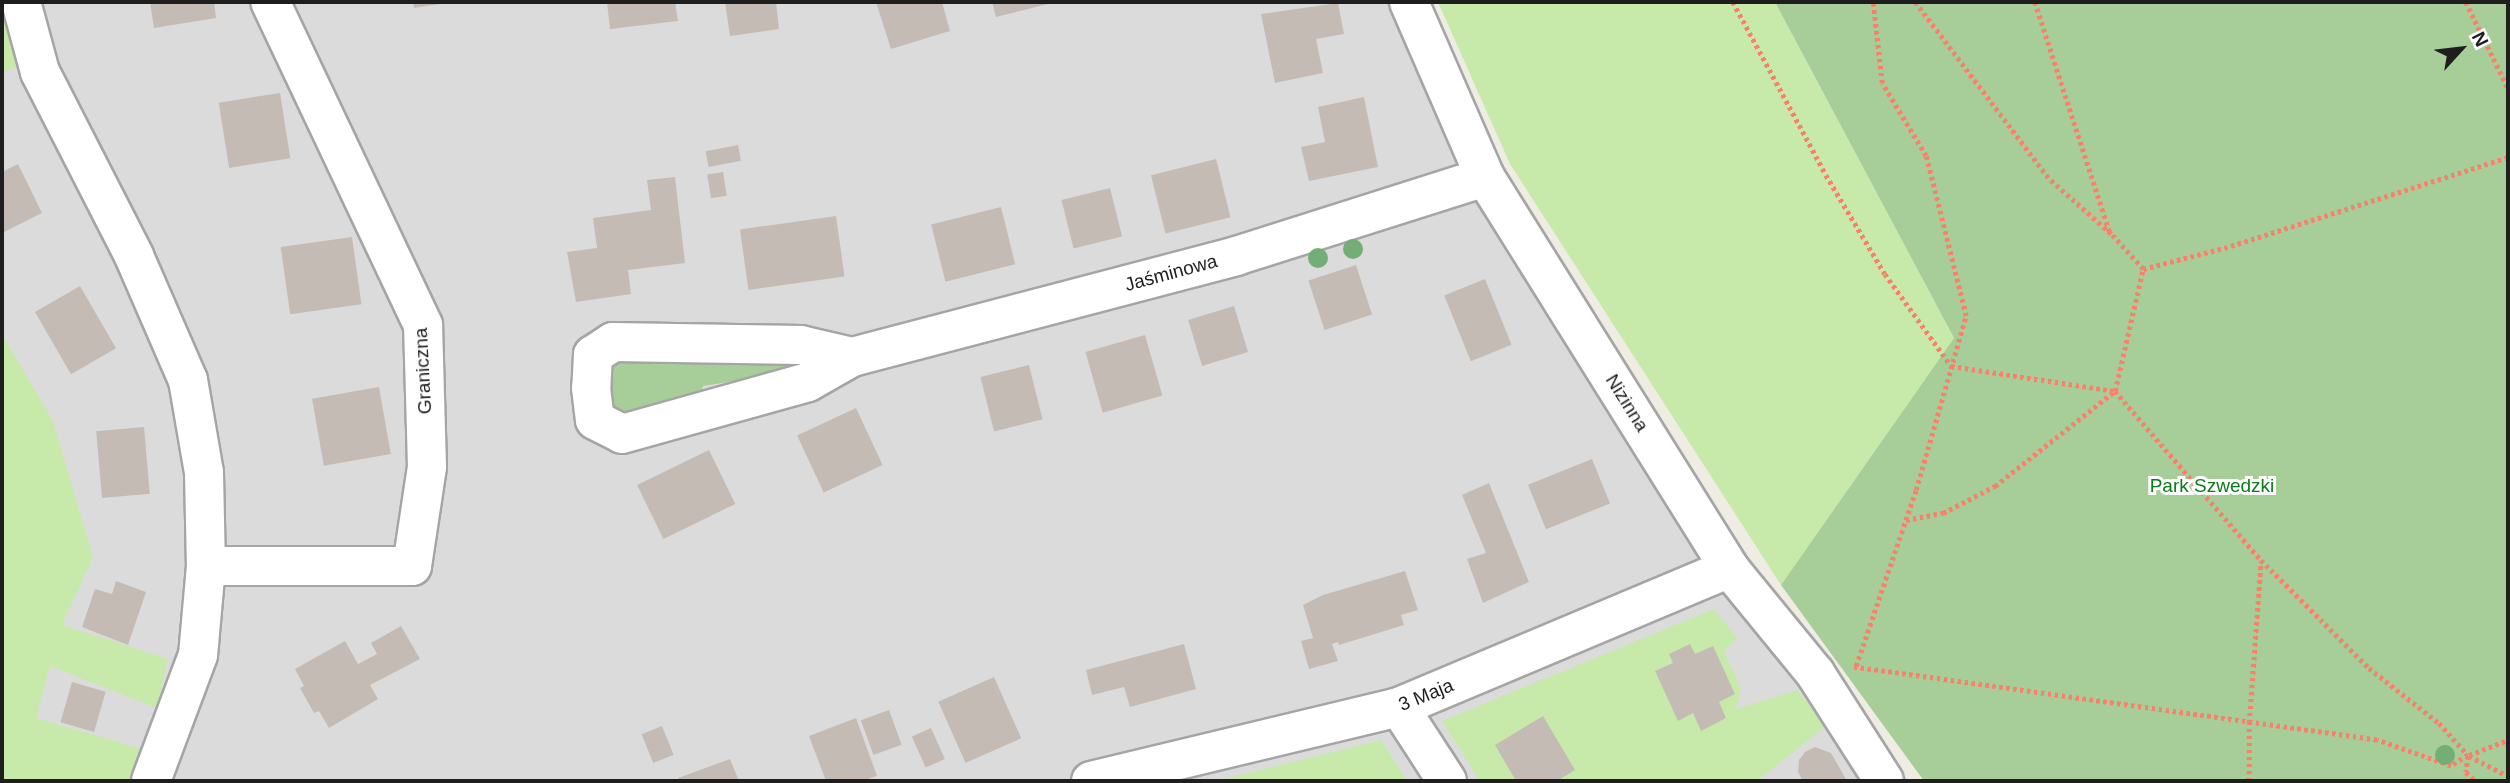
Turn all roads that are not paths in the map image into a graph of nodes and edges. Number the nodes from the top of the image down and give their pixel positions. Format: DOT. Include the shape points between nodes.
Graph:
graph roads {
  1 [pos="21,2"];
  2 [pos="270,2"];
  3 [pos="1409,2"];
  4 [pos="1485,177"];
  5 [pos="852,357"];
  6 [pos="206,566"];
  7 [pos="1729,568"];
  8 [pos="1399,707"];
  9 [pos="1104,780"];
  10 [pos="151,781"];
  11 [pos="1447,781"];
  12 [pos="1884,781"];
  1 -- 6 [label="street" via="40,72 134,256 188,380 204,473"];
  2 -- 6 [label="street, Graniczna" via="424,325 427,467 412,566"];
  3 -- 4 [label="street, Nizinna"];
  4 -- 5 [label="street, Jaśminowa" via="1236,256"];
  4 -- 7 [label="street, Nizinna"];
  5 -- 5 [label="street, Jaśminowa" via="808,382 622,434 595,421 593,355 613,342 801,345"];
  6 -- 10 [label="street" via="198,655"];
  7 -- 8 [label="street, 3 Maja"];
  7 -- 12 [label="street, Nizinna" via="1815,673"];
  8 -- 9 [label="street, 3 Maja"];
  8 -- 11 [label="street"];
}
